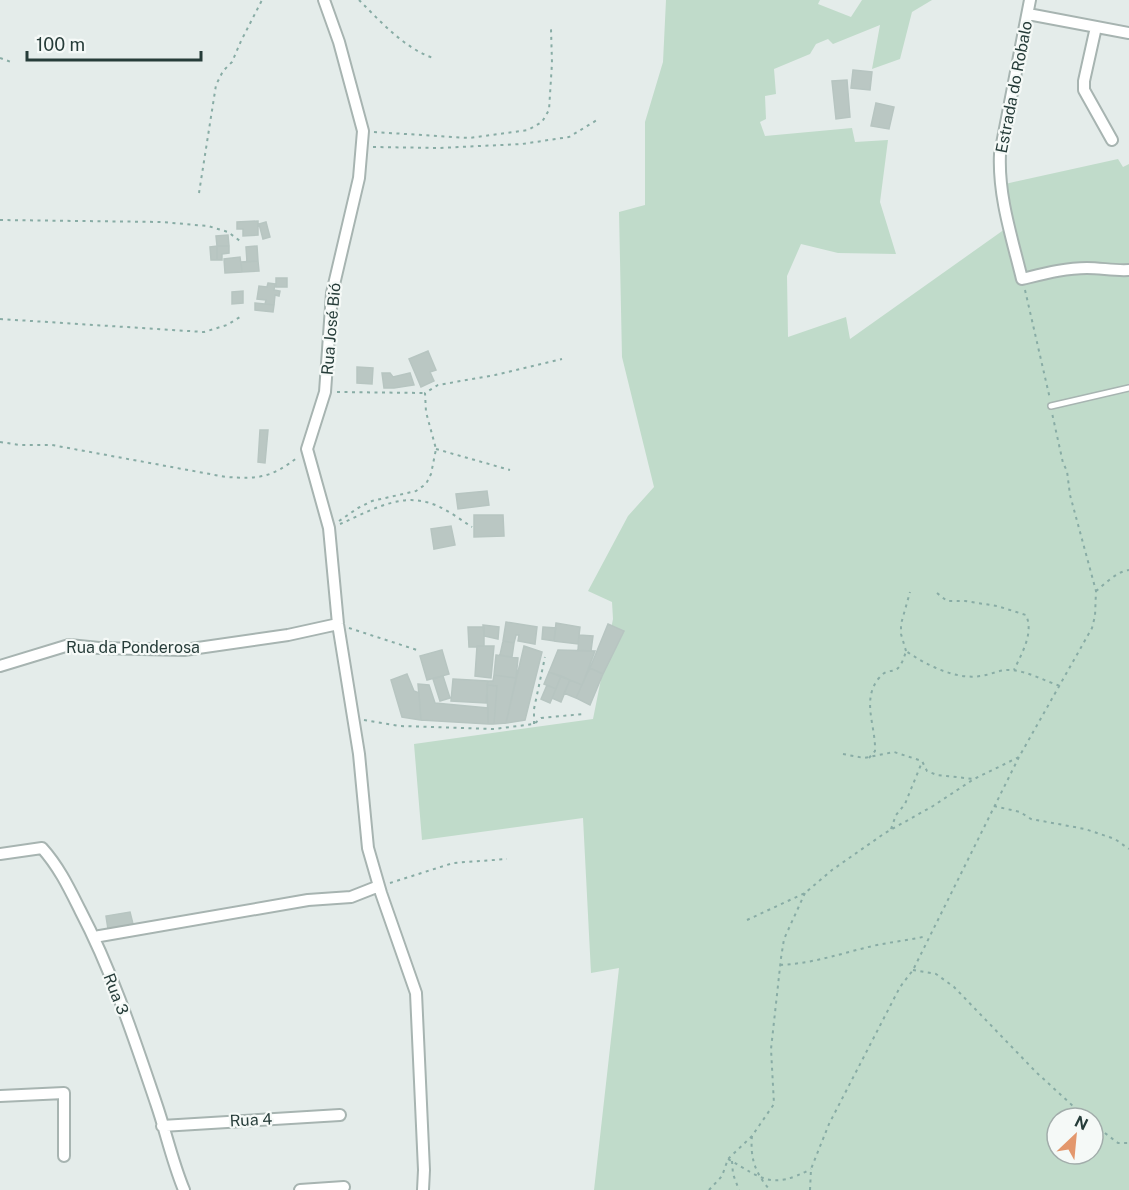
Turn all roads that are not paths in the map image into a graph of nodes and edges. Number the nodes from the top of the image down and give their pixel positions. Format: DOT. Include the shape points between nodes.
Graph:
graph roads {
  1 [pos="324,0"];
  2 [pos="1030,0"];
  3 [pos="1028,14"];
  4 [pos="1096,27"];
  5 [pos="1129,33"];
  6 [pos="1112,140"];
  7 [pos="1129,270"];
  8 [pos="1129,388"];
  9 [pos="1051,406"];
  10 [pos="338,624"];
  11 [pos="0,666"];
  12 [pos="0,854"];
  13 [pos="379,886"];
  14 [pos="94,937"];
  15 [pos="0,1096"];
  16 [pos="340,1115"];
  17 [pos="162,1125"];
  18 [pos="64,1156"];
  19 [pos="344,1187"];
  20 [pos="184,1190"];
  21 [pos="300,1190"];
  22 [pos="423,1190"];
  1 -- 10 [label="street, Rua José Bió" via="363,131 359,178 332,294 325,392 307,449 329,528"];
  2 -- 3 [label="street, Estrada do Robalo"];
  3 -- 4 [label="street"];
  3 -- 7 [label="street, Estrada do Robalo" via="999,170 1022,279 1087,268"];
  4 -- 5 [label="street"];
  4 -- 6 [label="street" via="1084,90"];
  8 -- 9 [label="lane"];
  10 -- 11 [label="street, Rua da Ponderosa" via="184,650 69,645"];
  10 -- 13 [label="street" via="354,719 368,848"];
  12 -- 14 [label="street, Rua 3" via="42,848 56,863"];
  13 -- 14 [label="street" via="351,897 308,900"];
  13 -- 22 [label="street" via="416,993"];
  14 -- 17 [label="street, Rua 3"];
  15 -- 18 [label="street" via="64,1093"];
  16 -- 17 [label="street, Rua 4"];
  17 -- 20 [label="street, Rua 3"];
  19 -- 21 [label="street"];
}
